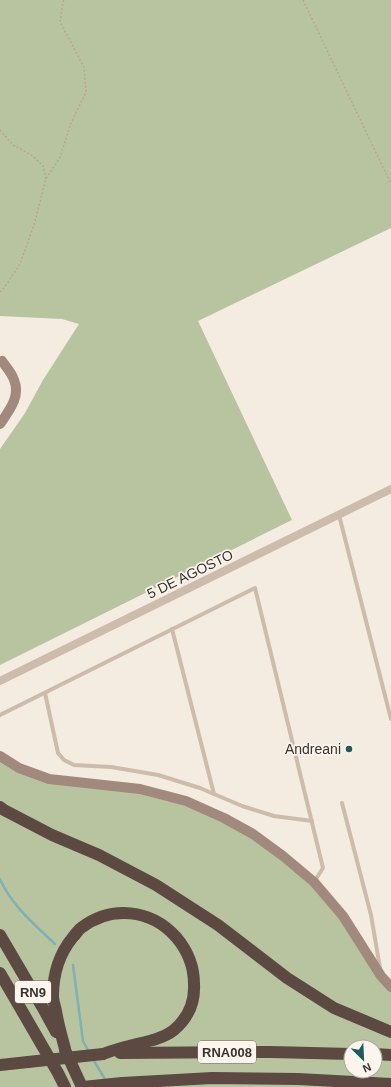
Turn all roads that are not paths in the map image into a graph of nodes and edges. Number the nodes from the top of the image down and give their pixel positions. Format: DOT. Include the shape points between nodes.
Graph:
graph roads {
  1 [pos="0,362"];
  2 [pos="0,424"];
  3 [pos="391,489"];
  4 [pos="339,515"];
  5 [pos="172,630"];
  6 [pos="0,681"];
  7 [pos="44,693"];
  8 [pos="0,715"];
  9 [pos="391,719"];
  10 [pos="0,756"];
  11 [pos="214,794"];
  12 [pos="342,803"];
  13 [pos="0,807"];
  14 [pos="312,821"];
  15 [pos="314,882"];
  16 [pos="0,935"];
  17 [pos="0,973"];
  18 [pos="381,976"];
  19 [pos="0,979"];
  20 [pos="391,987"];
  21 [pos="13,995"];
  22 [pos="391,1032"];
  23 [pos="65,1049"];
  24 [pos="103,1054"];
  25 [pos="343,1054"];
  26 [pos="0,1065"];
  27 [pos="391,1084"];
  28 [pos="65,1087"];
  29 [pos="83,1087"];
  1 -- 2 [label="main road" via="2,361 15,380 16,396"];
  3 -- 4 [label="street, 5 DE AGOSTO"];
  4 -- 6 [label="street, 5 DE AGOSTO"];
  4 -- 9 [label="lane"];
  5 -- 7 [label="lane"];
  5 -- 11 [label="lane"];
  5 -- 14 [label="lane" via="255,588"];
  7 -- 8 [label="lane"];
  7 -- 11 [label="lane" via="58,752 64,760 74,765 111,767 158,775"];
  10 -- 15 [label="main road" via="20,768 49,779 140,789 186,801 253,834"];
  11 -- 14 [label="lane" via="274,816"];
  12 -- 18 [label="lane" via="370,915"];
  13 -- 22 [label="highway" via="156,885 218,926 287,978 334,1008"];
  14 -- 15 [label="lane" via="323,868"];
  15 -- 18 [label="main road" via="342,916"];
  16 -- 23 [label="highway, RN9"];
  17 -- 21 [label="highway, RN9"];
  18 -- 20 [label="main road"];
  19 -- 21 [label="highway"];
  21 -- 28 [label="highway, RN9"];
  23 -- 24 [label="highway" via="53,998 59,960 67,945 80,929 100,917 119,913 139,914 157,921 171,931 183,945 190,959 194,979 192,1005 185,1019 156,1040"];
  23 -- 29 [label="highway, RN9"];
  24 -- 25 [label="highway, RNA008"];
  24 -- 26 [label="highway, RNA008, bridge"];
  27 -- 29 [label="highway, RNA008" via="212,1078"];
}
